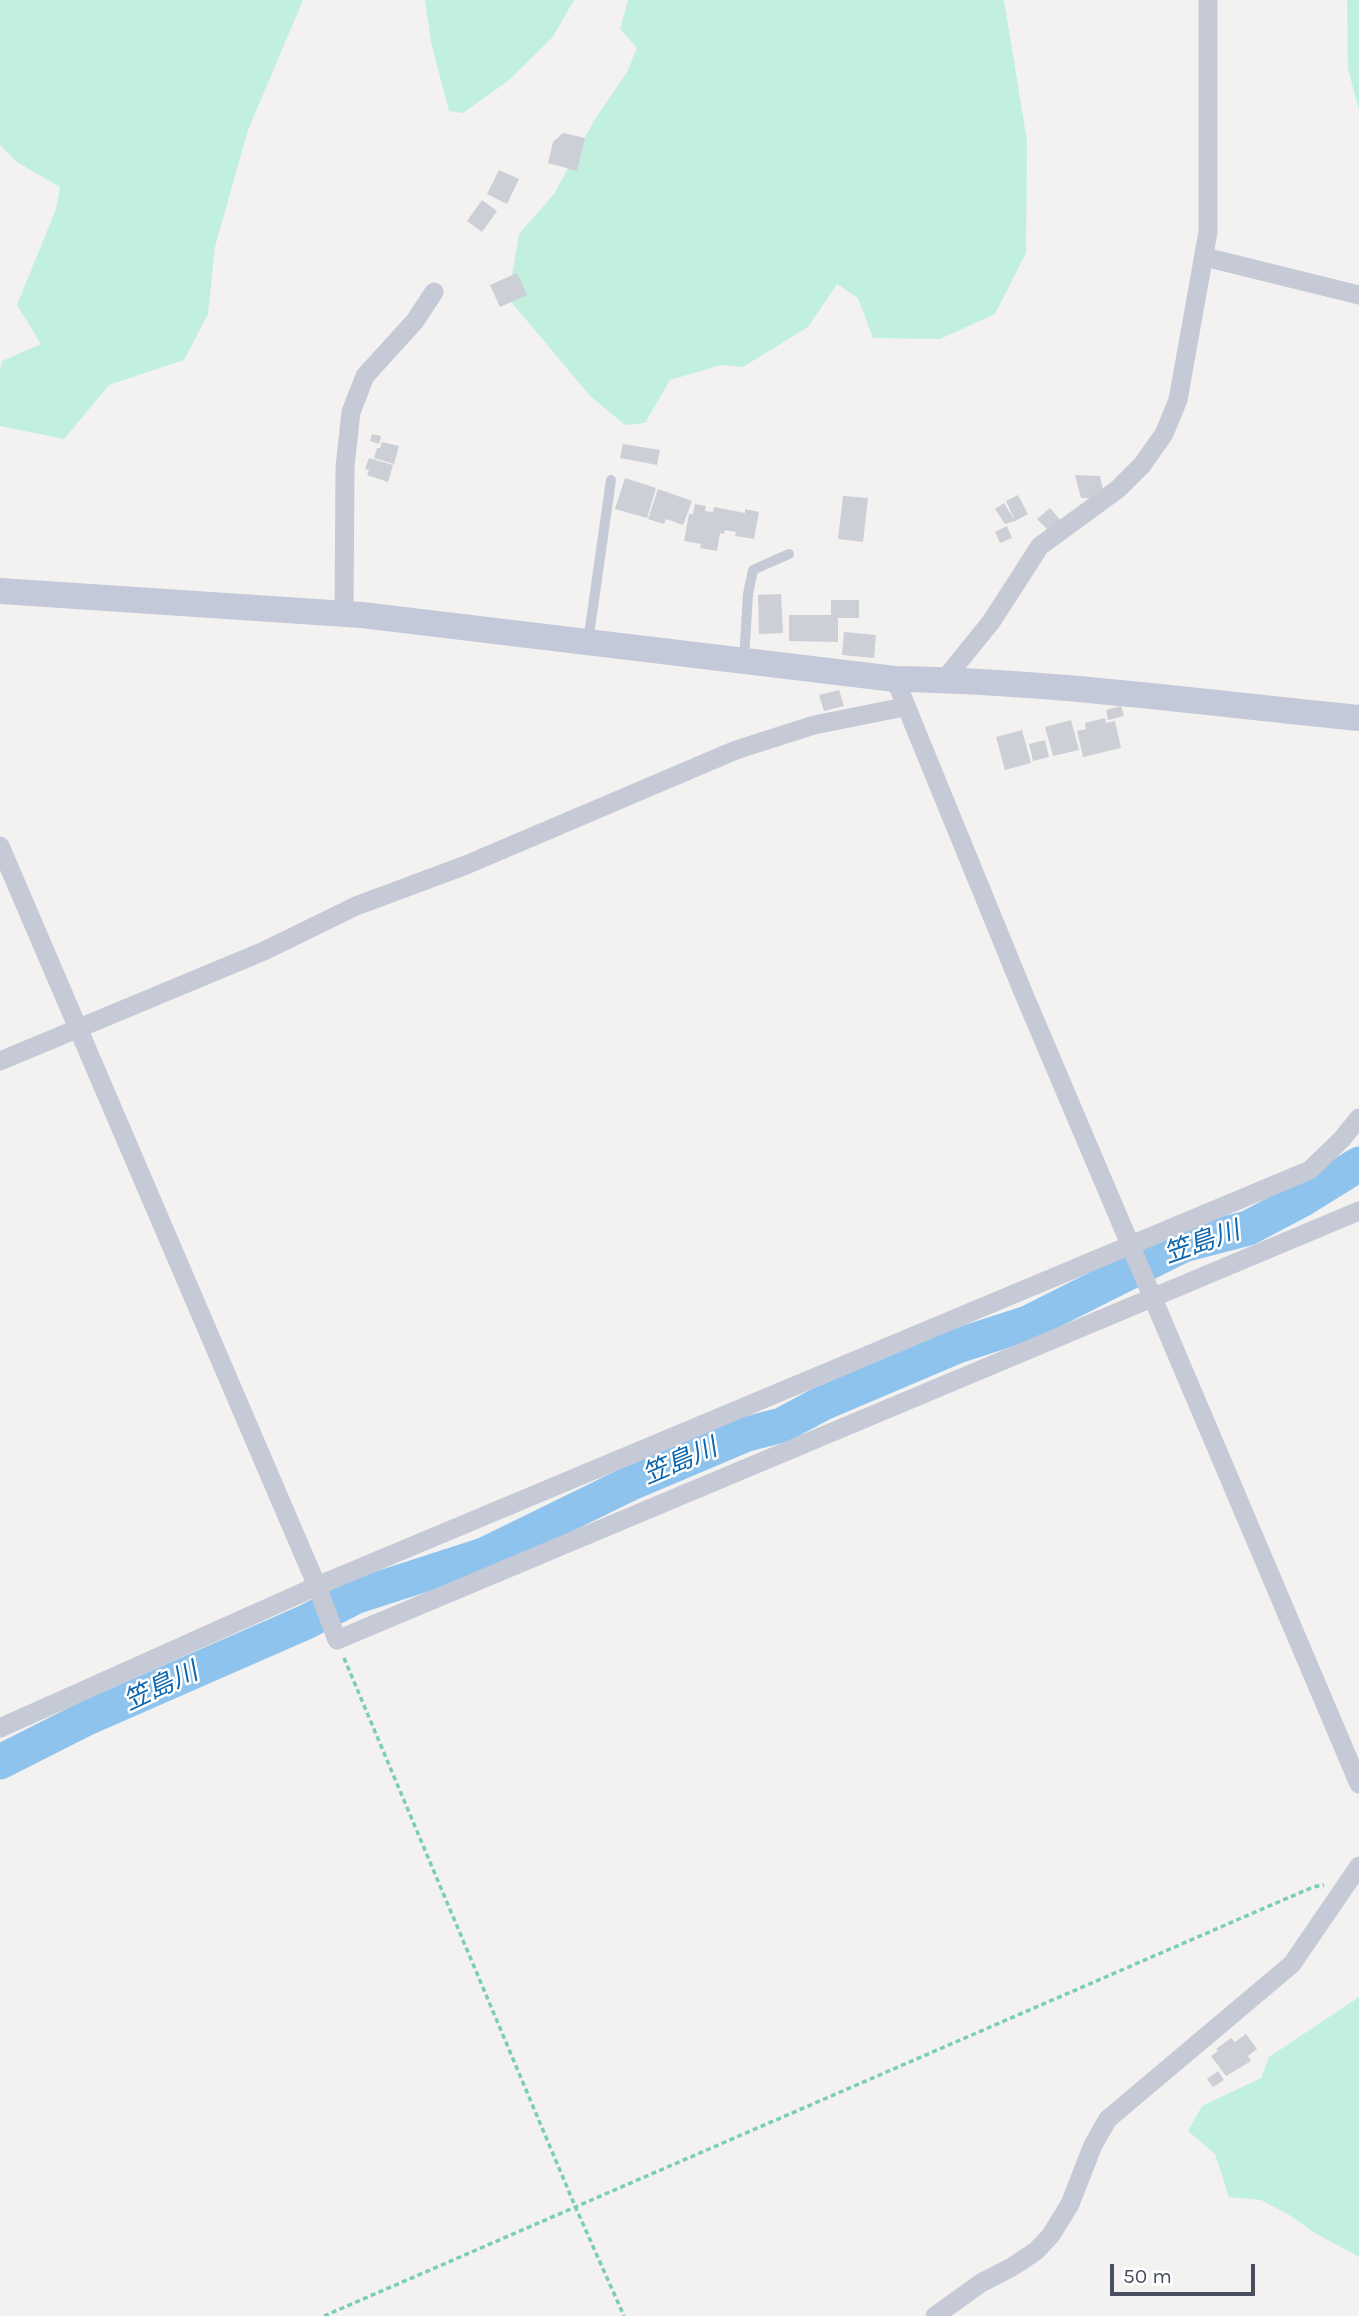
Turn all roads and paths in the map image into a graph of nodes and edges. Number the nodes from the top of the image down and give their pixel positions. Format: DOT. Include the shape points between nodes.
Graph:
graph roads {
  1 [pos="1208,0"];
  2 [pos="1205,257"];
  3 [pos="435,292"];
  4 [pos="1359,295"];
  5 [pos="611,480"];
  6 [pos="789,554"];
  7 [pos="0,591"];
  8 [pos="344,614"];
  9 [pos="587,643"];
  10 [pos="744,662"];
  11 [pos="895,679"];
  12 [pos="944,680"];
  13 [pos="904,707"];
  14 [pos="1359,718"];
  15 [pos="0,846"];
  16 [pos="79,1027"];
  17 [pos="0,1061"];
  18 [pos="1359,1118"];
  19 [pos="1359,1211"];
  20 [pos="1130,1246"];
  21 [pos="1153,1295"];
  22 [pos="317,1586"];
  23 [pos="337,1640"];
  24 [pos="0,1728"];
  25 [pos="1359,1784"];
  26 [pos="1354,1873"];
  27 [pos="575,2206"];
  28 [pos="324,2316"];
  29 [pos="624,2316"];
  30 [pos="935,2316"];
  1 -- 2 [label="street"];
  2 -- 4 [label="street"];
  2 -- 12 [label="street" via="1178,400 1164,435 1118,489 1040,546 990,622"];
  3 -- 8 [label="street" via="365,376 351,412 345,467"];
  5 -- 9 [label="lane"];
  6 -- 10 [label="lane" via="753,569"];
  7 -- 8 [label="street"];
  8 -- 9 [label="street"];
  9 -- 10 [label="street"];
  10 -- 11 [label="street"];
  11 -- 12 [label="street"];
  11 -- 13 [label="street"];
  12 -- 14 [label="street" via="1101,690"];
  13 -- 16 [label="street" via="814,725 736,750 466,865 356,906 264,951"];
  13 -- 20 [label="street"];
  15 -- 16 [label="street"];
  16 -- 17 [label="street"];
  16 -- 22 [label="street"];
  18 -- 20 [label="street" via="1310,1170"];
  19 -- 21 [label="street"];
  20 -- 21 [label="street"];
  20 -- 22 [label="street"];
  21 -- 23 [label="street"];
  21 -- 25 [label="street"];
  22 -- 23 [label="street"];
  22 -- 24 [label="street"];
  23 -- 27 [label="path"];
  26 -- 27 [label="path"];
  26 -- 30 [label="street" via="1292,1964 1108,2119 1051,2235 1035,2251"];
  27 -- 28 [label="path"];
  27 -- 29 [label="path"];
}
